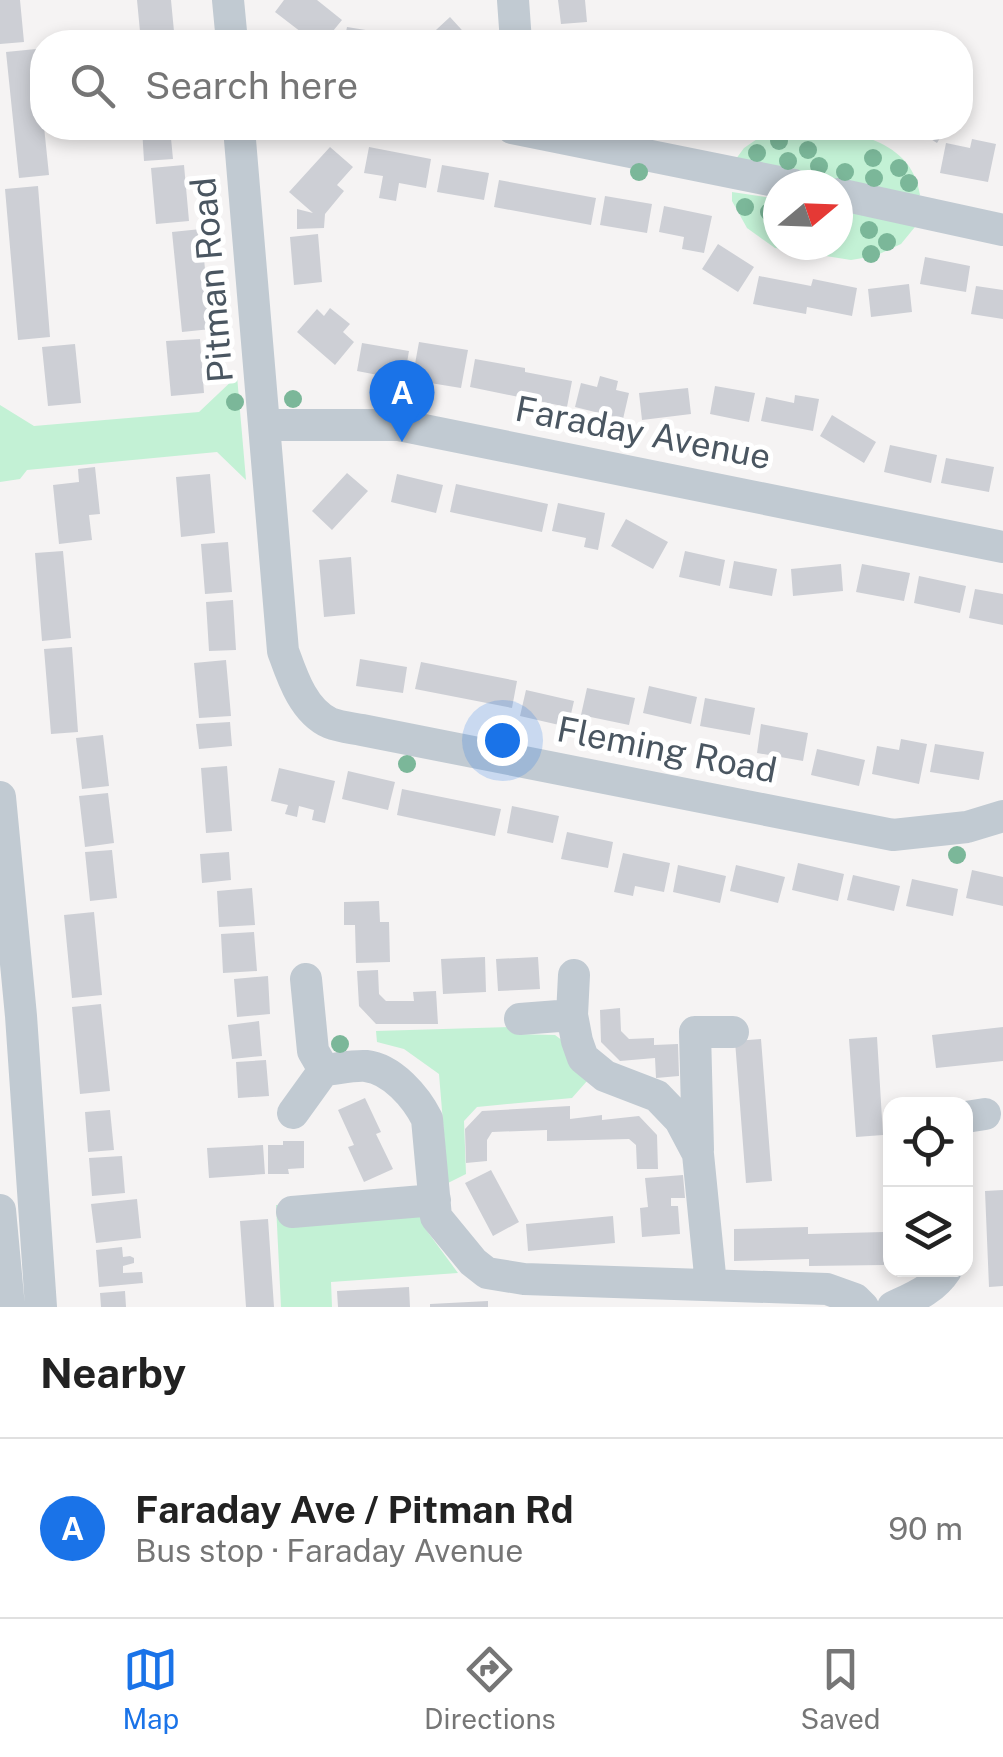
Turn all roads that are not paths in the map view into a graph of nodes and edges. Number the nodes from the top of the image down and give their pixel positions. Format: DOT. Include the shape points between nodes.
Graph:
graph roads {
  1 [pos="228,0"];
  2 [pos="513,0"];
  3 [pos="231,30"];
  4 [pos="515,30"];
  5 [pos="240,140"];
  6 [pos="576,140"];
  7 [pos="763,179"];
  8 [pos="853,197"];
  9 [pos="1003,230"];
  10 [pos="265,425"];
  11 [pos="1003,546"];
  12 [pos="0,796"];
  13 [pos="1003,816"];
  14 [pos="14,960"];
  15 [pos="574,975"];
  16 [pos="306,980"];
  17 [pos="572,1015"];
  18 [pos="520,1018"];
  19 [pos="733,1032"];
  20 [pos="0,1046"];
  21 [pos="324,1070"];
  22 [pos="293,1113"];
  23 [pos="698,1154"];
  24 [pos="434,1200"];
  25 [pos="0,1210"];
  26 [pos="292,1212"];
  27 [pos="942,1277"];
  28 [pos="711,1285"];
  29 [pos="9,1307"];
  30 [pos="41,1307"];
  31 [pos="862,1307"];
  32 [pos="894,1307"];
  1 -- 3 [label="street"];
  2 -- 4 [label="street"];
  5 -- 10 [label="street, Pitman Road"];
  6 -- 7 [label="street"];
  8 -- 9 [label="street"];
  10 -- 11 [label="street, Faraday Avenue" via="399,424"];
  10 -- 13 [label="street, Fleming Road" via="283,651 295,686 328,722 894,835"];
  12 -- 14 [label="street"];
  14 -- 20 [label="street"];
  14 -- 30 [label="street"];
  15 -- 17 [label="street"];
  16 -- 21 [label="street" via="312,1051"];
  17 -- 18 [label="street"];
  17 -- 23 [label="street" via="583,1058 605,1076 657,1096"];
  19 -- 23 [label="street" via="695,1032"];
  21 -- 22 [label="street"];
  21 -- 24 [label="street" via="369,1066 402,1083 427,1119"];
  23 -- 28 [label="street"];
  24 -- 26 [label="street"];
  24 -- 28 [label="street" via="436,1218 487,1273"];
  25 -- 29 [label="street"];
  27 -- 32 [label="street"];
  28 -- 31 [label="street" via="828,1289"];
}
